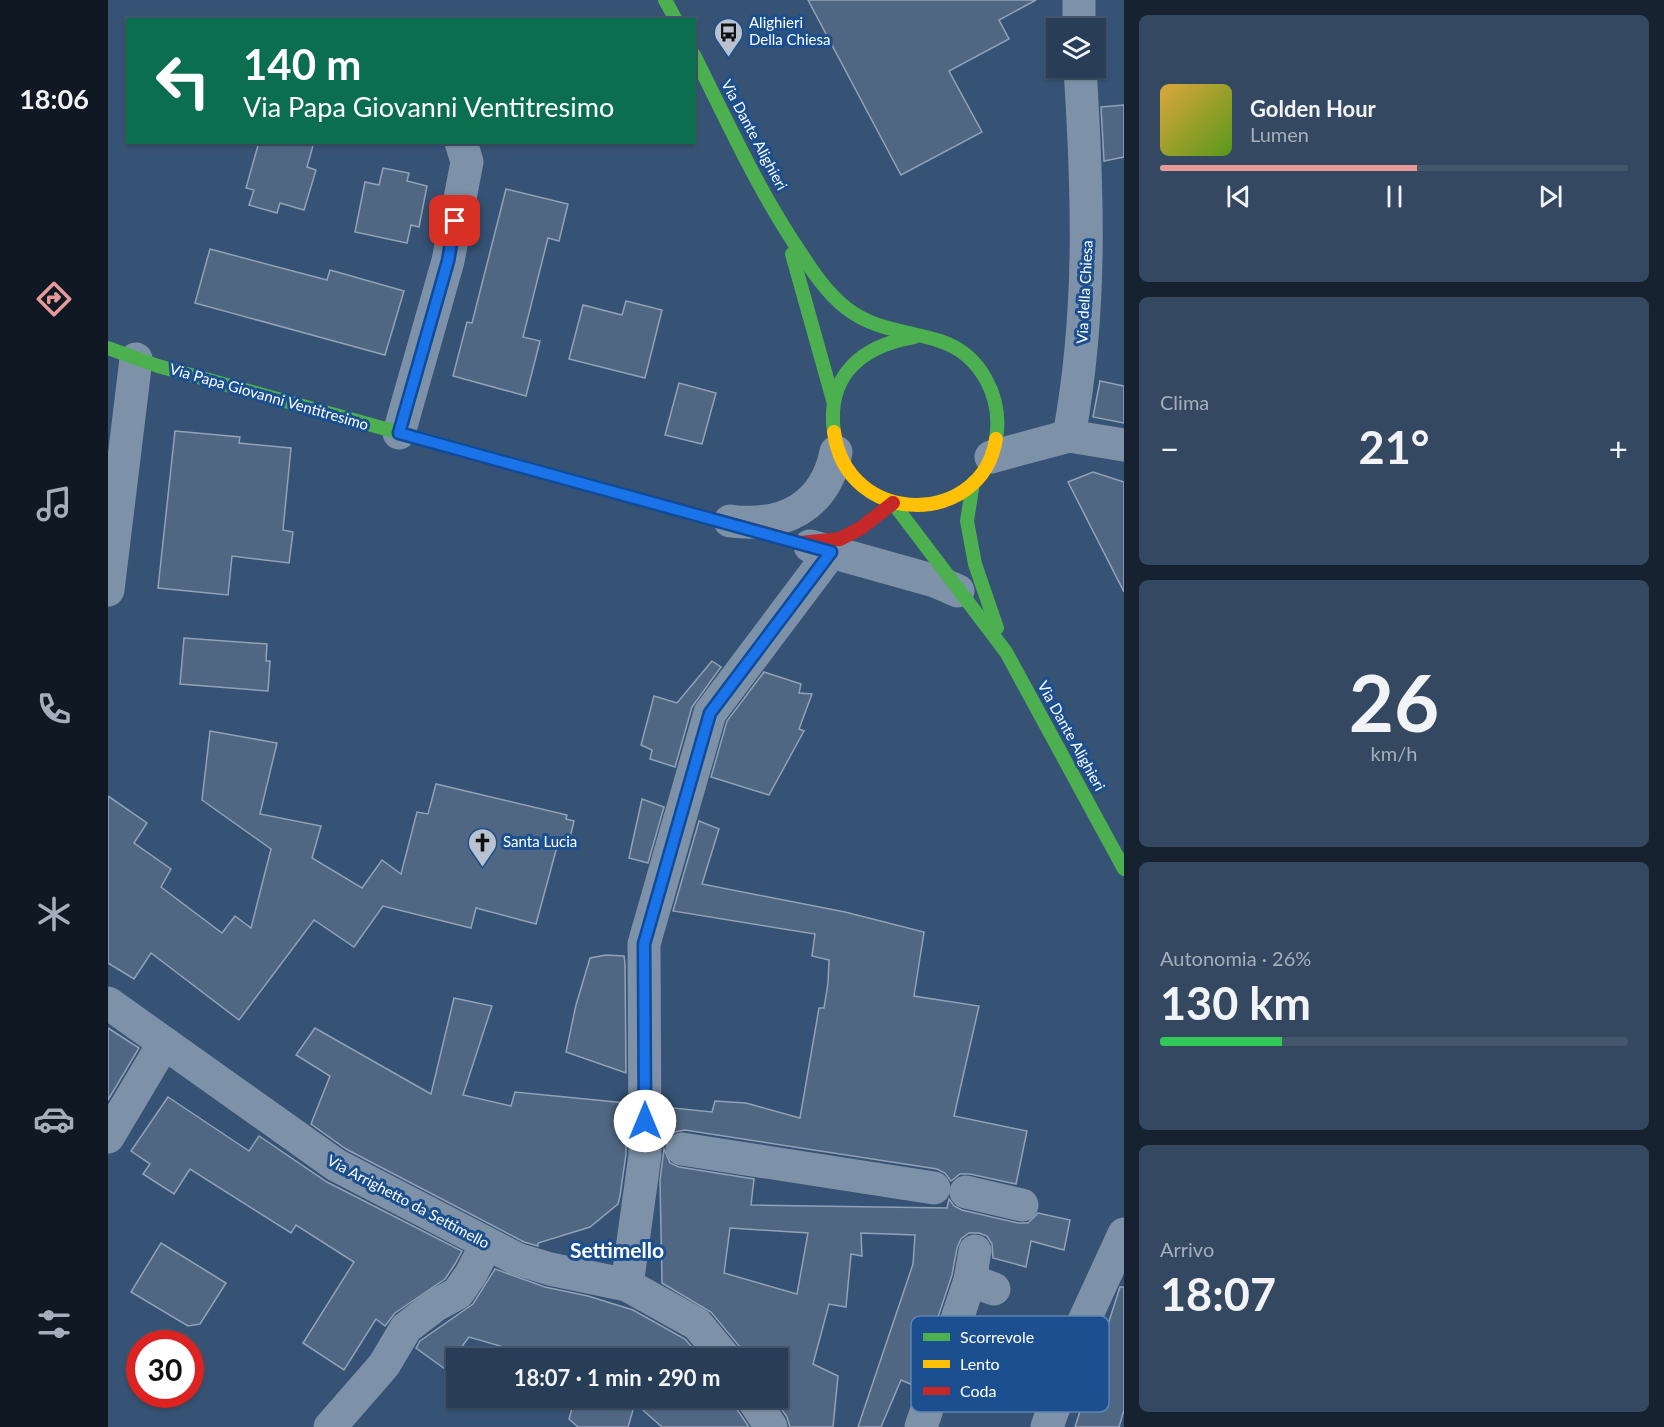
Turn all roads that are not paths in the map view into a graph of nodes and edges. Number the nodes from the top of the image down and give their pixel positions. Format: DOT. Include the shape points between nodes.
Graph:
graph roads {
  1 [pos="665,0"];
  2 [pos="1079,0"];
  3 [pos="675,18"];
  4 [pos="1079,18"];
  5 [pos="696,59"];
  6 [pos="1081,78"];
  7 [pos="462,144"];
  8 [pos="786,229"];
  9 [pos="914,337"];
  10 [pos="122,354"];
  11 [pos="833,400"];
  12 [pos="399,433"];
  13 [pos="1069,436"];
  14 [pos="1124,445"];
  15 [pos="836,452"];
  16 [pos="991,457"];
  17 [pos="973,483"];
  18 [pos="893,503"];
  19 [pos="112,506"];
  20 [pos="708,518"];
  21 [pos="800,543"];
  22 [pos="831,552"];
  23 [pos="108,590"];
  24 [pos="958,591"];
  25 [pos="1006,652"];
  26 [pos="1124,869"];
  27 [pos="108,1003"];
  28 [pos="164,1043"];
  29 [pos="108,1137"];
  30 [pos="662,1146"];
  31 [pos="934,1188"];
  32 [pos="966,1192"];
  33 [pos="1022,1205"];
  34 [pos="1124,1234"];
  35 [pos="486,1245"];
  36 [pos="980,1273"];
  37 [pos="627,1285"];
  38 [pos="964,1316"];
  39 [pos="1087,1316"];
  40 [pos="717,1348"];
  41 [pos="759,1408"];
  42 [pos="927,1412"];
  43 [pos="1052,1412"];
  44 [pos="330,1427"];
  45 [pos="771,1427"];
  46 [pos="921,1427"];
  47 [pos="1047,1427"];
  1 -- 3 [label="main road"];
  2 -- 4 [label="street"];
  5 -- 8 [label="main road, Via Dante Alighieri"];
  6 -- 13 [label="street, Via della Chiesa" via="1088,197 1086,285 1081,369"];
  7 -- 12 [label="street" via="467,162 448,261"];
  8 -- 9 [label="main road, Via Dante Alighieri" via="813,272 837,300 874,324"];
  8 -- 11 [label="main road, Via Dante Alighieri"];
  9 -- 11 [label="main road, Via Dante Alighieri" via="887,342 863,355 844,375"];
  9 -- 16 [label="main road, Via Dante Alighieri" via="950,346 966,355 985,375 996,401 999,430"];
  10 -- 12 [label="main road, Via Papa Giovanni Ventitresimo"];
  10 -- 19 [label="street"];
  11 -- 15 [label="main road, Via Dante Alighieri" via="830,426"];
  12 -- 20 [label="main road, Via Papa Giovanni Ventitresimo"];
  13 -- 14 [label="street"];
  13 -- 16 [label="street"];
  15 -- 18 [label="main road, Via Dante Alighieri" via="849,475 869,492"];
  15 -- 20 [label="street, Via Papa Giovanni Ventitresimo" via="827,483 806,505 764,521 744,523"];
  16 -- 17 [label="main road, Via Dante Alighieri"];
  17 -- 18 [label="main road, Via Dante Alighieri" via="935,503"];
  17 -- 25 [label="main road, Via Dante Alighieri" via="966,521 975,564"];
  18 -- 21 [label="main road, Via Papa Giovanni Ventitresimo" via="838,541"];
  18 -- 24 [label="main road, Via Dante Alighieri"];
  19 -- 23 [label="street"];
  20 -- 21 [label="main road, Via Papa Giovanni Ventitresimo"];
  21 -- 22 [label="street, Via Papa Giovanni Ventitresimo"];
  22 -- 24 [label="street, Via Papa Giovanni Ventitresimo" via="935,580"];
  22 -- 30 [label="street" via="710,713 644,944"];
  24 -- 25 [label="main road, Via Dante Alighieri"];
  25 -- 26 [label="main road, Via Dante Alighieri"];
  27 -- 28 [label="street, Via Arrighetto da Settimello"];
  28 -- 29 [label="street"];
  28 -- 35 [label="street, Via Arrighetto da Settimello" via="336,1165"];
  30 -- 31 [label="street"];
  30 -- 37 [label="street"];
  32 -- 33 [label="street"];
  34 -- 39 [label="street"];
  35 -- 37 [label="street, Via Arrighetto da Settimello" via="550,1269"];
  35 -- 44 [label="street" via="458,1293 406,1328 384,1365"];
  36 -- 38 [label="street"];
  37 -- 40 [label="street, Via Arrighetto da Settimello" via="697,1324"];
  41 -- 45 [label="street"];
  42 -- 46 [label="street"];
  43 -- 47 [label="street"];
}
